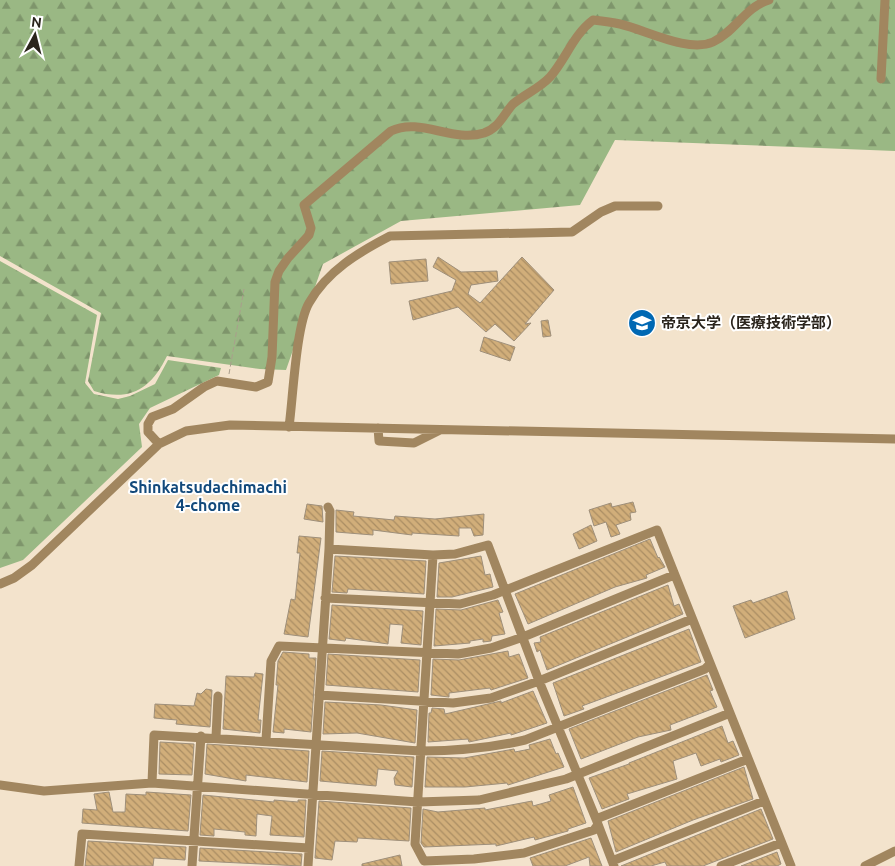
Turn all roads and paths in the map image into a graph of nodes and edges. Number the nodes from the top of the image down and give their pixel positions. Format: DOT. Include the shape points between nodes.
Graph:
graph roads {
  1 [pos="769,0"];
  2 [pos="885,0"];
  3 [pos="881,79"];
  4 [pos="658,206"];
  5 [pos="244,289"];
  6 [pos="228,379"];
  7 [pos="289,427"];
  8 [pos="378,428"];
  9 [pos="442,430"];
  10 [pos="895,439"];
  11 [pos="159,444"];
  12 [pos="328,507"];
  13 [pos="329,548"];
  14 [pos="433,556"];
  15 [pos="674,576"];
  16 [pos="0,584"];
  17 [pos="505,590"];
  18 [pos="325,598"];
  19 [pos="430,604"];
  20 [pos="692,619"];
  21 [pos="523,637"];
  22 [pos="321,647"];
  23 [pos="427,654"];
  24 [pos="710,664"];
  25 [pos="539,681"];
  26 [pos="319,695"];
  27 [pos="218,696"];
  28 [pos="424,702"];
  29 [pos="730,713"];
  30 [pos="558,727"];
  31 [pos="201,736"];
  32 [pos="216,738"];
  33 [pos="266,740"];
  34 [pos="316,743"];
  35 [pos="421,751"];
  36 [pos="748,759"];
  37 [pos="578,774"];
  38 [pos="152,783"];
  39 [pos="0,785"];
  40 [pos="197,787"];
  41 [pos="312,794"];
  42 [pos="764,801"];
  43 [pos="418,802"];
  44 [pos="596,822"];
  45 [pos="194,840"];
  46 [pos="782,843"];
  47 [pos="309,848"];
  48 [pos="895,851"];
  49 [pos="496,857"];
  50 [pos="789,863"];
  51 [pos="613,864"];
  52 [pos="79,866"];
  53 [pos="192,866"];
  54 [pos="308,866"];
  55 [pos="500,866"];
  56 [pos="721,866"];
  57 [pos="865,866"];
  1 -- 6 [label="street" via="750,9 715,41 702,46 593,20 582,28 551,76 512,106 500,124 486,132 472,135 403,125 391,131 304,205 311,228 309,235 288,258 275,282 268,382 256,387"];
  2 -- 3 [label="street"];
  4 -- 7 [label="street" via="615,206 600,212 572,232 390,236 369,247 343,264 308,304 300,335"];
  5 -- 6 [label="path"];
  6 -- 11 [label="street" via="204,387 173,408 152,417 148,432"];
  7 -- 8 [label="street"];
  7 -- 11 [label="street" via="203,427"];
  8 -- 9 [label="street"];
  8 -- 9 [label="street" via="379,441 414,443"];
  9 -- 10 [label="street"];
  11 -- 16 [label="street" via="32,565"];
  12 -- 13 [label="street"];
  13 -- 14 [label="street"];
  13 -- 18 [label="street"];
  14 -- 17 [label="street" via="488,545"];
  14 -- 19 [label="street"];
  15 -- 17 [label="street" via="657,530"];
  15 -- 20 [label="street"];
  15 -- 21 [label="street"];
  17 -- 19 [label="street" via="460,604"];
  17 -- 21 [label="street"];
  18 -- 19 [label="street"];
  18 -- 22 [label="street"];
  19 -- 23 [label="street"];
  20 -- 24 [label="street"];
  20 -- 25 [label="street"];
  21 -- 23 [label="street" via="491,648 458,654"];
  21 -- 25 [label="street"];
  22 -- 23 [label="street"];
  22 -- 26 [label="street"];
  22 -- 33 [label="street" via="278,646 271,661"];
  23 -- 28 [label="street"];
  24 -- 29 [label="street"];
  24 -- 30 [label="street" via="705,669"];
  25 -- 28 [label="street" via="490,698 453,703"];
  25 -- 30 [label="street"];
  26 -- 28 [label="street"];
  26 -- 34 [label="street"];
  27 -- 32 [label="street"];
  28 -- 35 [label="street"];
  29 -- 36 [label="street"];
  29 -- 37 [label="street"];
  30 -- 35 [label="street" via="526,740 497,746"];
  30 -- 37 [label="street"];
  31 -- 32 [label="street"];
  31 -- 38 [label="street" via="154,735"];
  31 -- 40 [label="street"];
  32 -- 33 [label="street"];
  33 -- 34 [label="street"];
  34 -- 35 [label="street"];
  34 -- 41 [label="street"];
  35 -- 43 [label="street"];
  36 -- 42 [label="street"];
  36 -- 44 [label="street"];
  37 -- 43 [label="street" via="502,796 468,801"];
  37 -- 44 [label="street"];
  38 -- 39 [label="street" via="44,791"];
  38 -- 40 [label="street"];
  40 -- 41 [label="street"];
  40 -- 45 [label="street"];
  41 -- 43 [label="street"];
  41 -- 47 [label="street"];
  42 -- 46 [label="street"];
  42 -- 51 [label="street"];
  43 -- 49 [label="street" via="415,844 424,861"];
  44 -- 49 [label="street" via="594,830 561,842"];
  44 -- 51 [label="street"];
  45 -- 47 [label="street"];
  45 -- 52 [label="street" via="82,834"];
  45 -- 53 [label="street"];
  46 -- 50 [label="street"];
  46 -- 56 [label="street"];
  47 -- 54 [label="street"];
  48 -- 57 [label="street"];
  49 -- 55 [label="street"];
}
